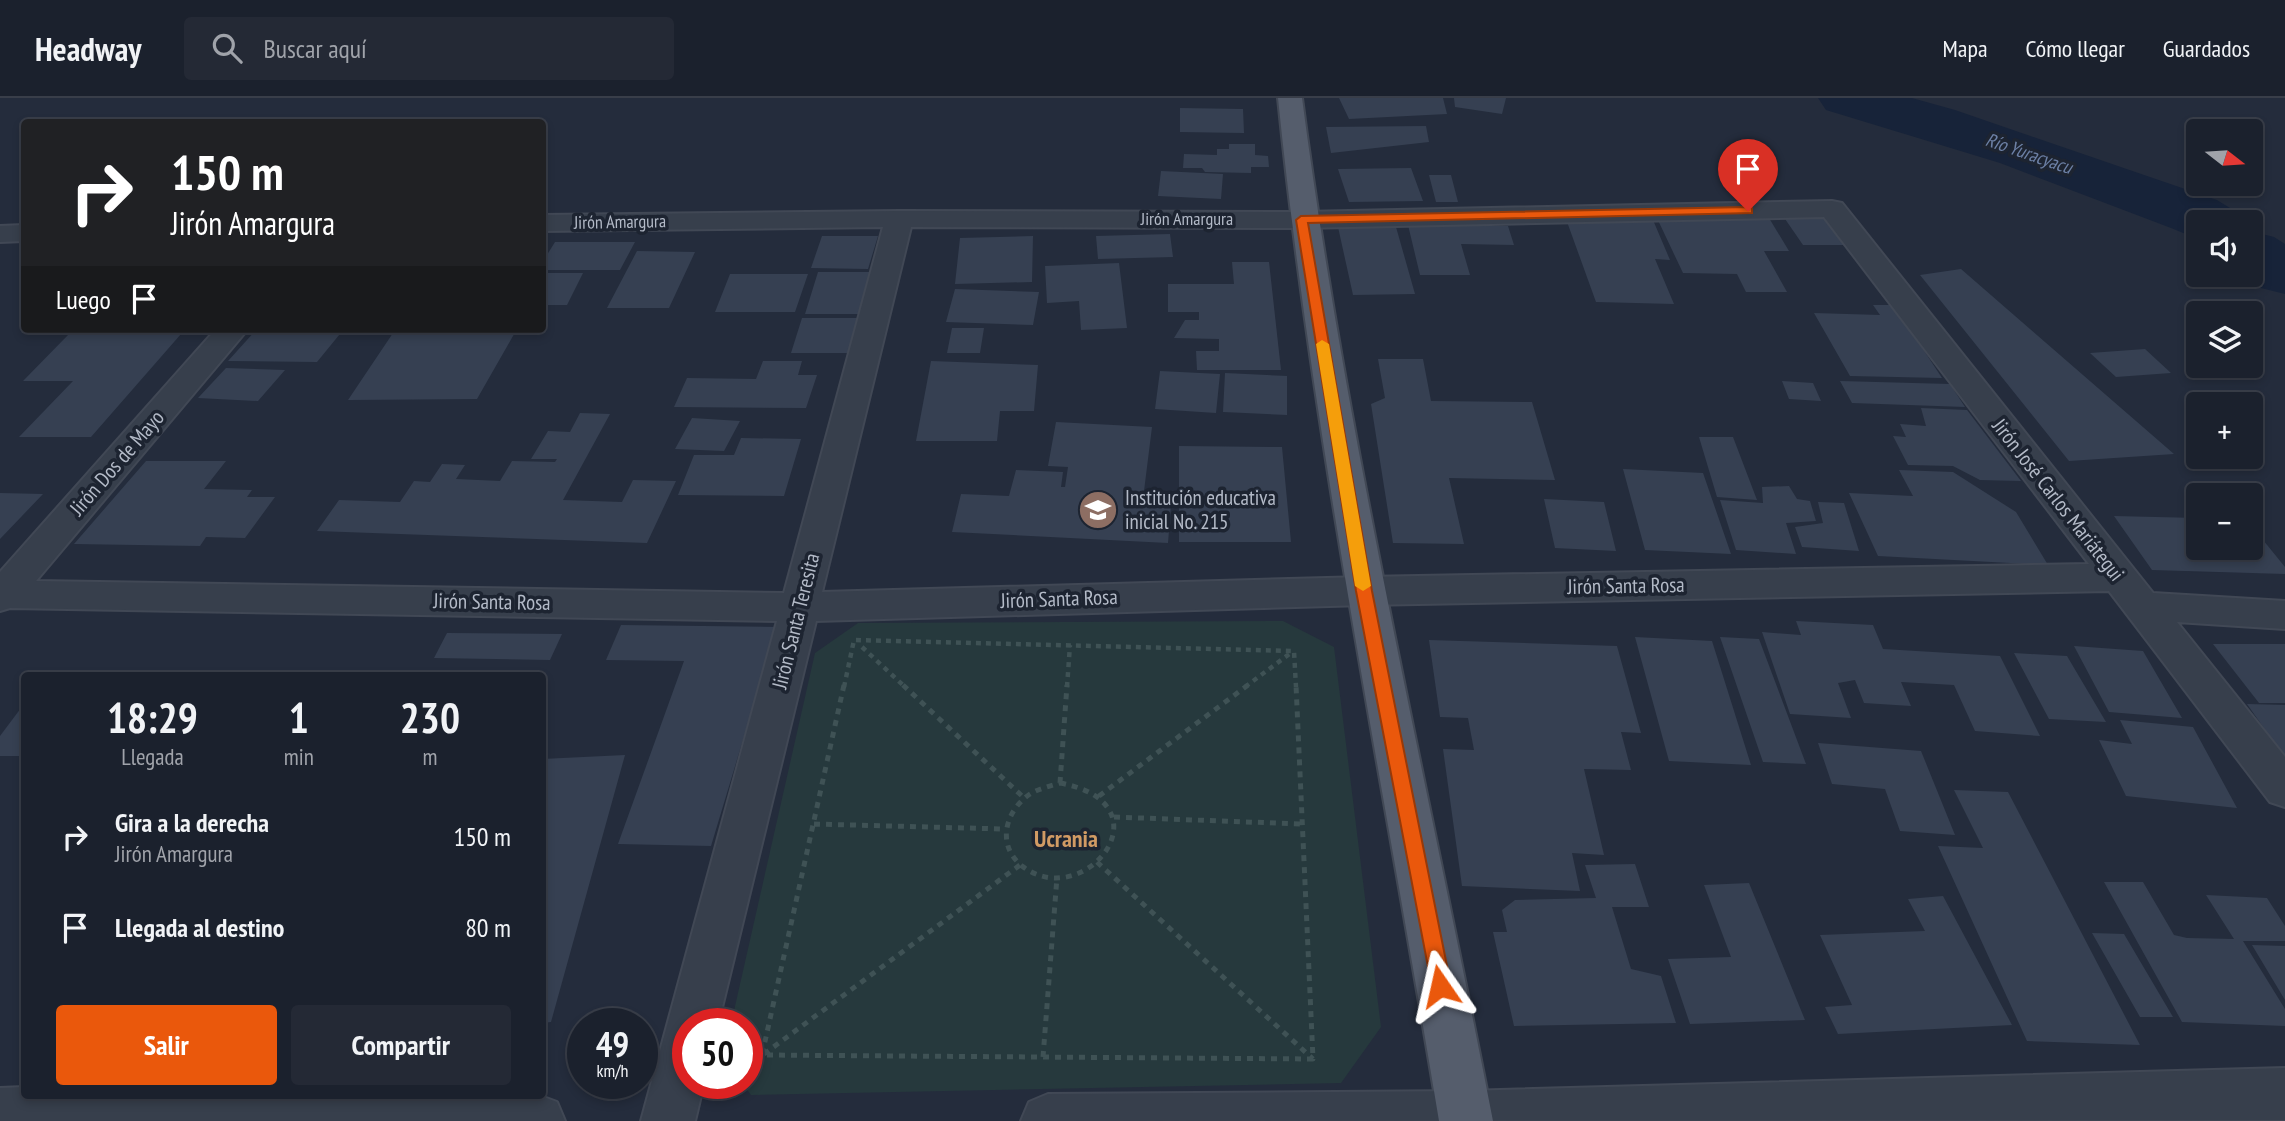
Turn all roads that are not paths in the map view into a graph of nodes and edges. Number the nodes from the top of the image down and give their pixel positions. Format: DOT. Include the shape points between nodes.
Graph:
graph roads {
  1 [pos="1290,98"];
  2 [pos="1832,209"];
  3 [pos="899,219"];
  4 [pos="1301,220"];
  5 [pos="546,223"];
  6 [pos="21,233"];
  7 [pos="0,234"];
  8 [pos="230,333"];
  9 [pos="2117,577"];
  10 [pos="1364,591"];
  11 [pos="1,595"];
  12 [pos="2142,606"];
  13 [pos="799,607"];
  14 [pos="2285,615"];
  15 [pos="2285,789"];
  16 [pos="697,1008"];
  17 [pos="2285,1094"];
  18 [pos="674,1099"];
  19 [pos="0,1114"];
  20 [pos="1466,1119"];
  21 [pos="538,1121"];
  22 [pos="668,1121"];
  23 [pos="1048,1121"];
  1 -- 4 [label="main road"];
  2 -- 4 [label="street, Jirón Amargura"];
  2 -- 9 [label="street, Jirón José Carlos Mariátegui"];
  3 -- 4 [label="street, Jirón Amargura"];
  3 -- 5 [label="street, Jirón Amargura"];
  3 -- 13 [label="street, Jirón Santa Teresita"];
  4 -- 10 [label="main road"];
  6 -- 7 [label="street"];
  8 -- 11 [label="street, Jirón Dos de Mayo"];
  9 -- 10 [label="street, Jirón Santa Rosa"];
  9 -- 12 [label="street, Jirón José Carlos Mariátegui"];
  10 -- 13 [label="street, Jirón Santa Rosa"];
  10 -- 20 [label="main road"];
  11 -- 13 [label="street, Jirón Santa Rosa"];
  12 -- 14 [label="street"];
  12 -- 15 [label="street, Jirón José Carlos Mariátegui"];
  13 -- 16 [label="street, Jirón Santa Teresita"];
  17 -- 20 [label="street"];
  18 -- 22 [label="street"];
  19 -- 21 [label="street" via="125,1112"];
  20 -- 23 [label="street"];
}
